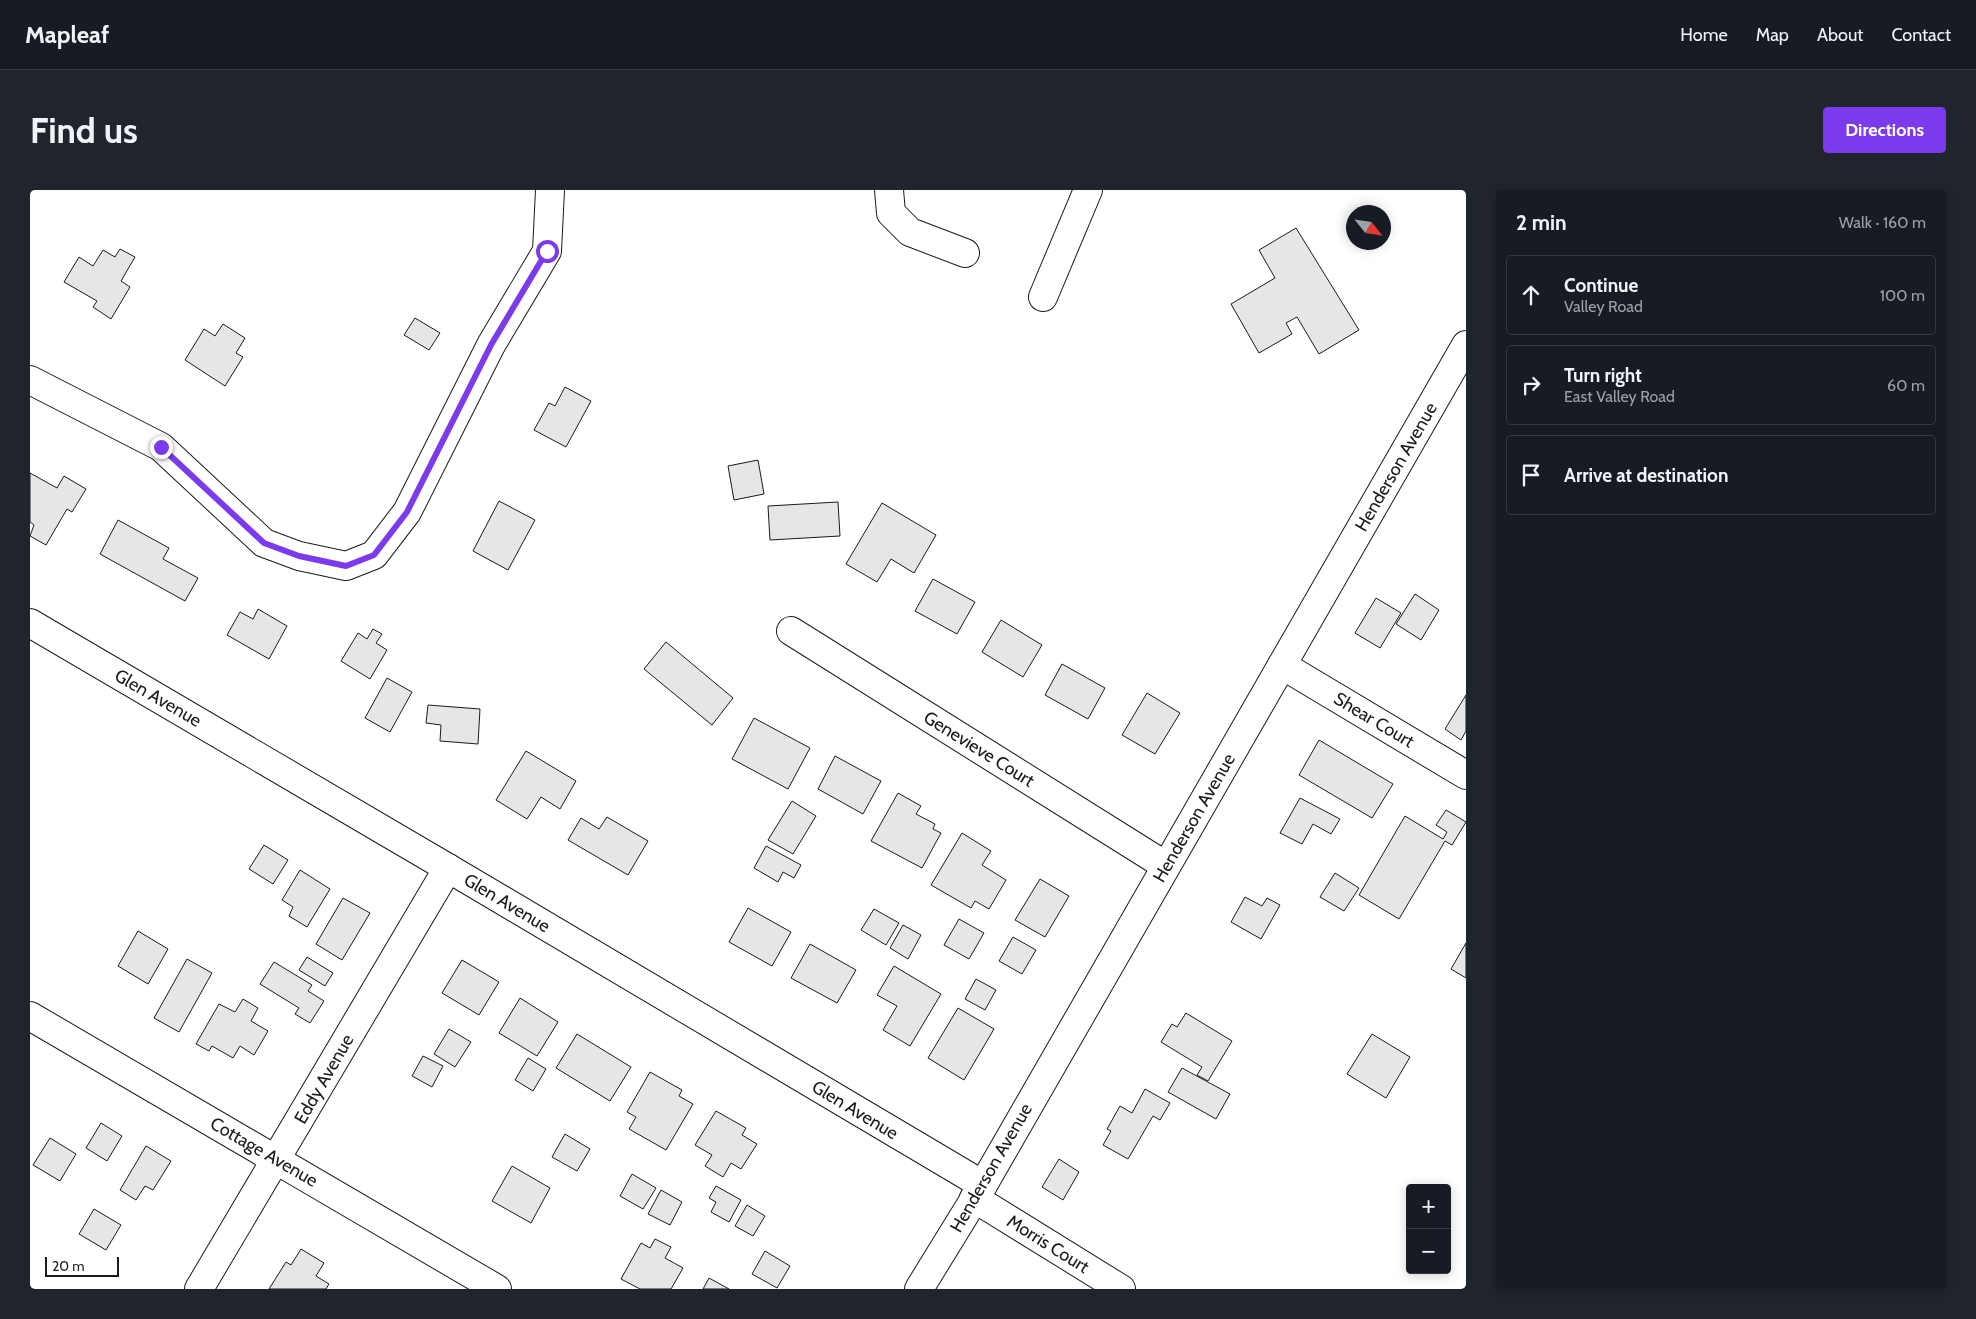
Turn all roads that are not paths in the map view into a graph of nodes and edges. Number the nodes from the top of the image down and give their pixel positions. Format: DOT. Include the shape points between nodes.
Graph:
graph roads {
  1 [pos="550,190"];
  2 [pos="889,190"];
  3 [pos="1088,190"];
  4 [pos="965,253"];
  5 [pos="1043,297"];
  6 [pos="1466,345"];
  7 [pos="30,380"];
  8 [pos="30,623"];
  9 [pos="791,631"];
  10 [pos="1282,665"];
  11 [pos="1466,775"];
  12 [pos="1166,866"];
  13 [pos="448,868"];
  14 [pos="30,1016"];
  15 [pos="276,1159"];
  16 [pos="979,1192"];
  17 [pos="199,1289"];
  18 [pos="497,1289"];
  19 [pos="919,1289"];
  20 [pos="1121,1289"];
  1 -- 7 [label="street" via="547,251 491,345 407,512 374,555 346,566 299,556 264,543 161,447"];
  2 -- 4 [label="street" via="891,213 910,232"];
  3 -- 5 [label="street"];
  6 -- 10 [label="street, Henderson Avenue"];
  8 -- 13 [label="street, Glen Avenue"];
  9 -- 12 [label="street, Genevieve Court"];
  10 -- 11 [label="street, Shear Court"];
  10 -- 12 [label="street, Henderson Avenue"];
  12 -- 16 [label="street, Henderson Avenue"];
  13 -- 15 [label="street, Eddy Avenue"];
  13 -- 16 [label="street, Glen Avenue"];
  14 -- 15 [label="street, Cottage Avenue"];
  15 -- 17 [label="street, Eddy Avenue"];
  15 -- 18 [label="street, Cottage Avenue"];
  16 -- 19 [label="street, Henderson Avenue"];
  16 -- 20 [label="street, Morris Court"];
}
